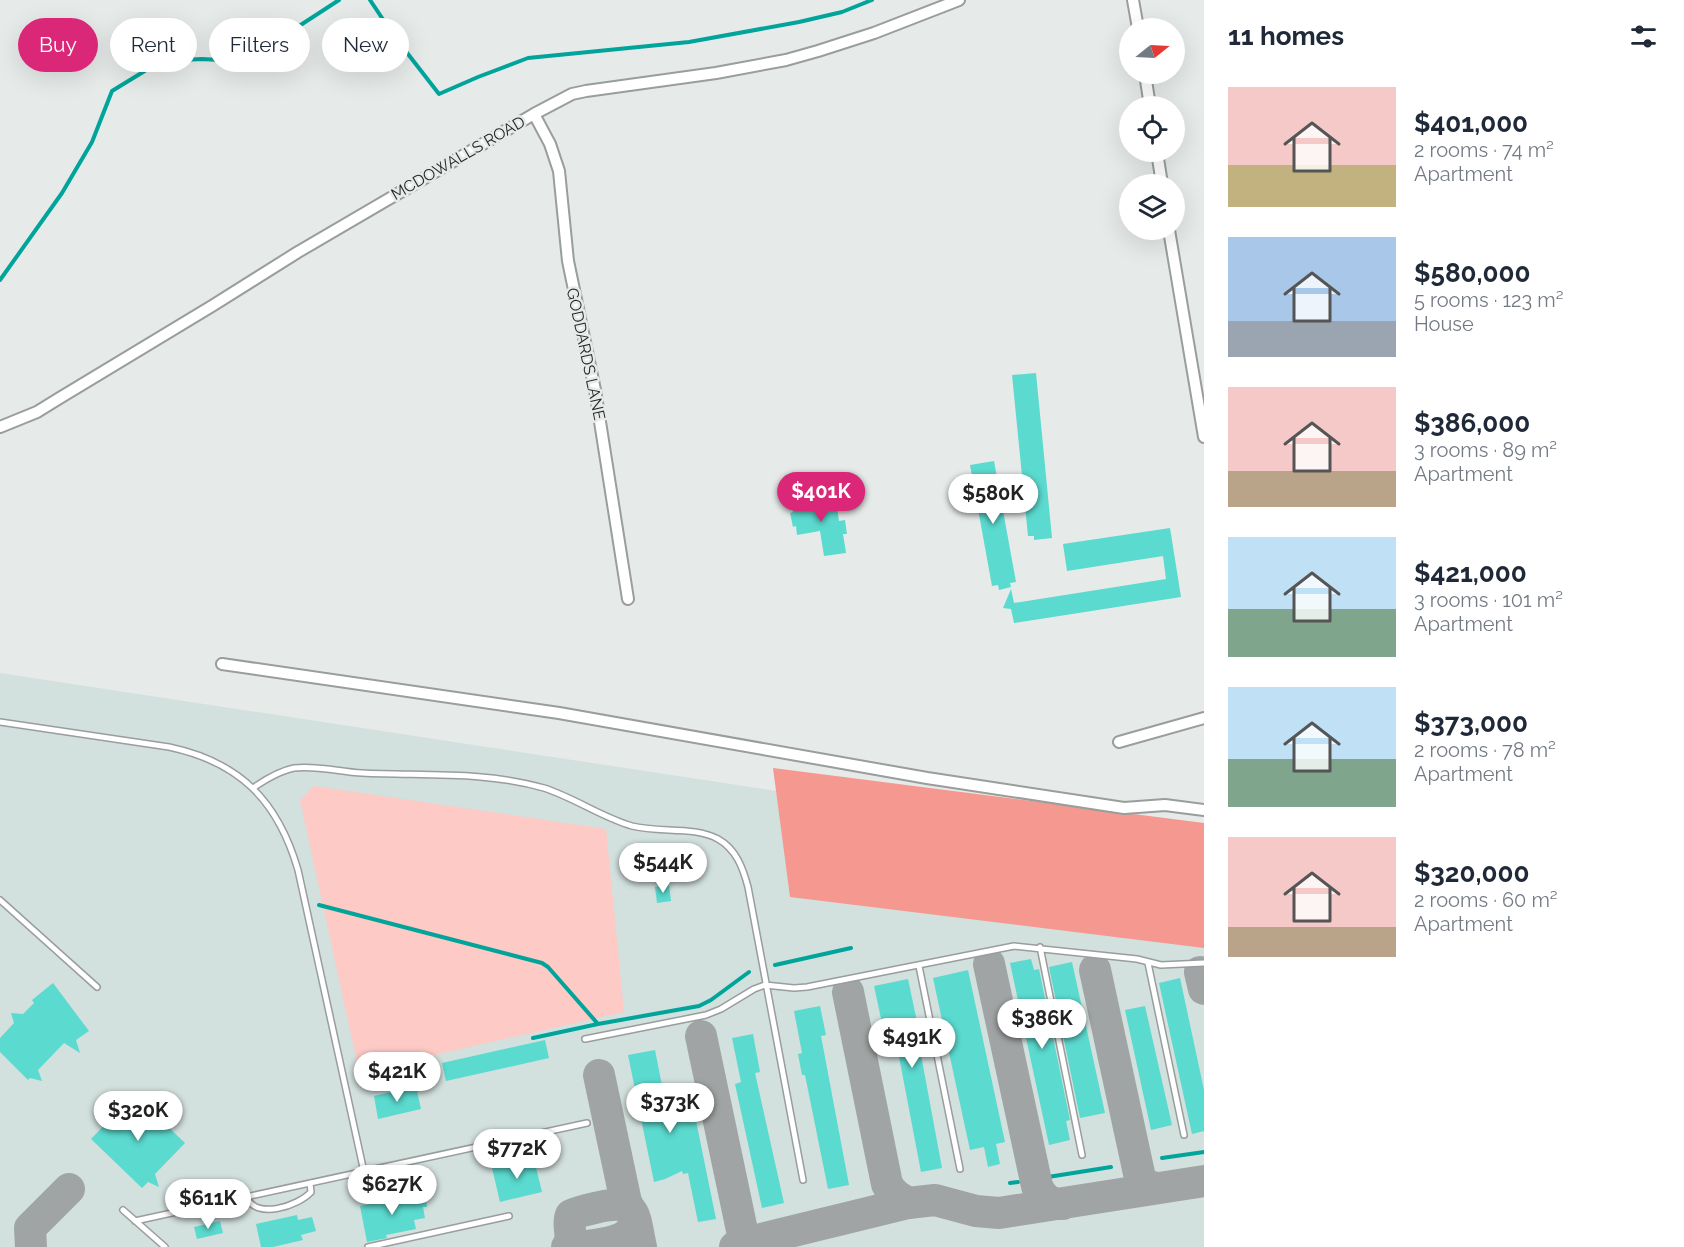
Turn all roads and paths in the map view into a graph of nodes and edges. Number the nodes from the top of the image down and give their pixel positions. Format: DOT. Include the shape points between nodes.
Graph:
graph roads {
  1 [pos="959,0"];
  2 [pos="1133,0"];
  3 [pos="1136,18"];
  4 [pos="534,114"];
  5 [pos="1171,240"];
  6 [pos="0,427"];
  7 [pos="1204,437"];
  8 [pos="628,599"];
  9 [pos="222,664"];
  10 [pos="1204,718"];
  11 [pos="0,722"];
  12 [pos="1119,742"];
  13 [pos="253,788"];
  14 [pos="1204,810"];
  15 [pos="0,900"];
  16 [pos="1040,947"];
  17 [pos="1148,963"];
  18 [pos="1204,963"];
  19 [pos="919,966"];
  20 [pos="765,985"];
  21 [pos="97,987"];
  22 [pos="585,1040"];
  23 [pos="587,1123"];
  24 [pos="1184,1136"];
  25 [pos="1082,1155"];
  26 [pos="960,1169"];
  27 [pos="364,1172"];
  28 [pos="803,1180"];
  29 [pos="310,1184"];
  30 [pos="246,1197"];
  31 [pos="123,1210"];
  32 [pos="509,1216"];
  33 [pos="135,1221"];
  34 [pos="165,1247"];
  35 [pos="368,1247"];
  1 -- 4 [label="street, MCDOWALLS ROAD" via="874,33 786,60 572,94"];
  2 -- 3 [label="street"];
  4 -- 6 [label="street, MCDOWALLS ROAD" via="58,399"];
  4 -- 8 [label="street, GODDARDS LANE" via="559,171 568,261 597,401"];
  5 -- 7 [label="street"];
  9 -- 14 [label="street" via="559,712 927,778 1124,808 1165,806"];
  10 -- 12 [label="street"];
  11 -- 13 [label="lane" via="191,752 229,769"];
  13 -- 20 [label="lane" via="276,774 303,767 495,779 544,788 630,825 706,834 726,844 740,860"];
  13 -- 27 [label="lane" via="276,817 296,864"];
  15 -- 21 [label="lane"];
  16 -- 17 [label="lane"];
  16 -- 19 [label="lane" via="999,948"];
  16 -- 25 [label="lane"];
  17 -- 18 [label="lane"];
  17 -- 24 [label="lane"];
  19 -- 20 [label="lane" via="807,987"];
  19 -- 26 [label="lane"];
  20 -- 22 [label="lane" via="706,1015"];
  20 -- 28 [label="lane"];
  23 -- 27 [label="lane"];
  27 -- 29 [label="lane"];
  29 -- 30 [label="lane"];
  29 -- 30 [label="lane" via="308,1195 283,1207 256,1207"];
  30 -- 33 [label="lane"];
  31 -- 33 [label="lane"];
  32 -- 35 [label="lane"];
  33 -- 34 [label="lane"];
}
